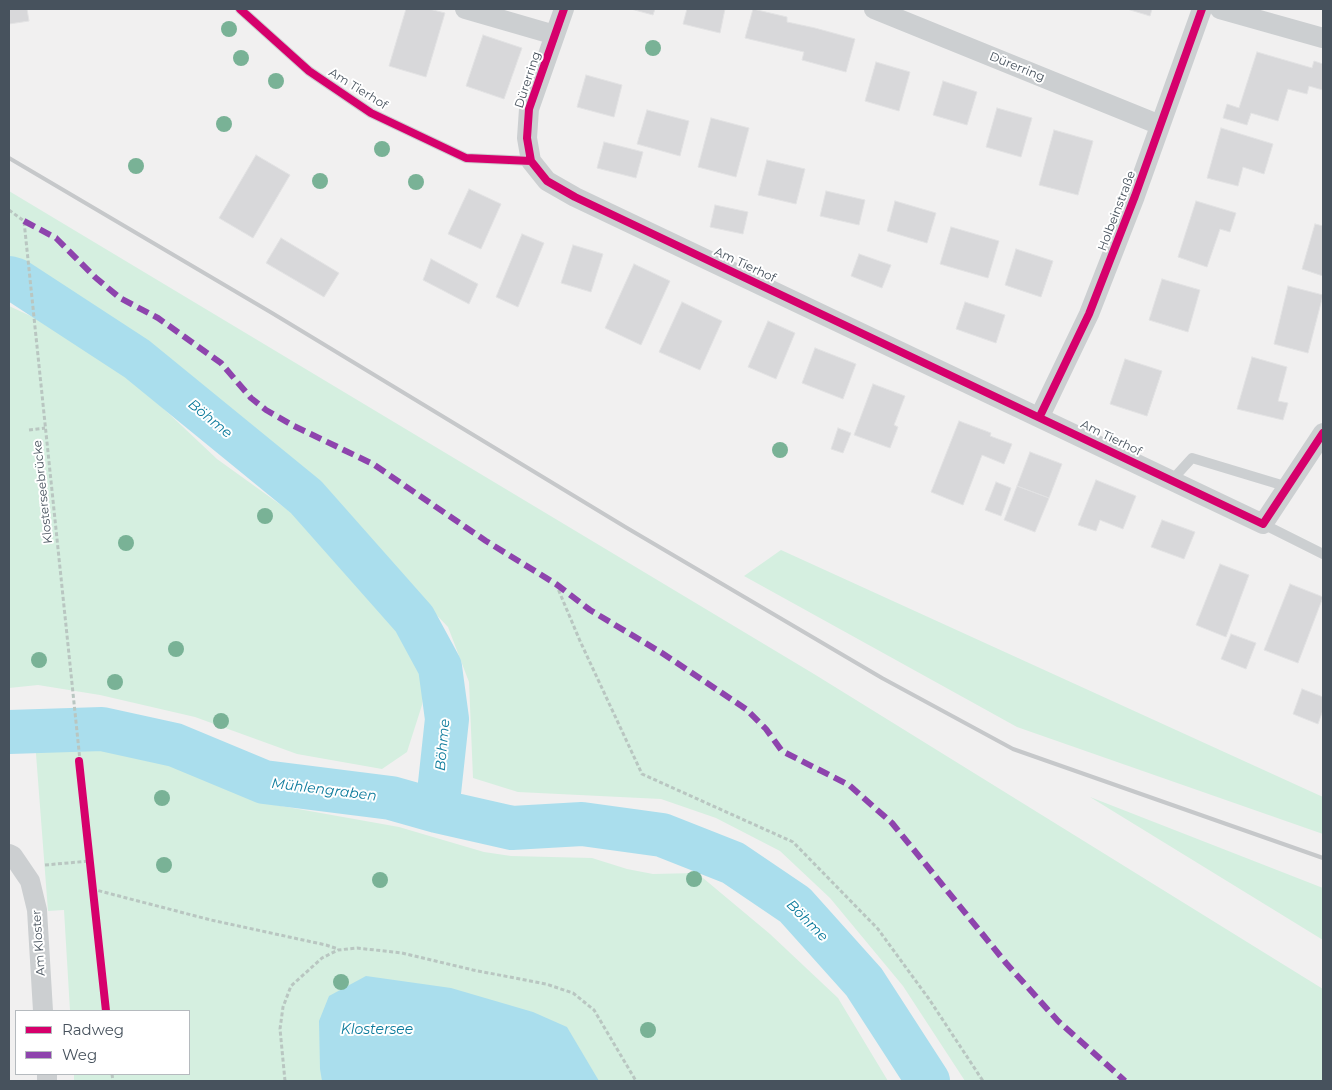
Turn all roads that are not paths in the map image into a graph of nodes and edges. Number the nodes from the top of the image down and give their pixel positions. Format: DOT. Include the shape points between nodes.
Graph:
graph roads {
  1 [pos="240,9"];
  2 [pos="464,9"];
  3 [pos="564,9"];
  4 [pos="874,9"];
  5 [pos="1202,9"];
  6 [pos="1220,9"];
  7 [pos="555,35"];
  8 [pos="1323,38"];
  9 [pos="1160,125"];
  10 [pos="531,161"];
  11 [pos="1040,416"];
  12 [pos="1323,433"];
  13 [pos="1172,480"];
  14 [pos="1288,486"];
  15 [pos="1263,524"];
  16 [pos="1323,554"];
  17 [pos="9,854"];
  18 [pos="43,1010"];
  1 -- 10 [label="lane, Am Tierhof" via="309,71 371,113 466,158"];
  2 -- 7 [label="street"];
  3 -- 7 [label="street, Dürerring"];
  4 -- 9 [label="street, Dürerring"];
  5 -- 9 [label="street, Holbeinstraße"];
  6 -- 8 [label="street"];
  7 -- 10 [label="street, Dürerring" via="529,109 527,138"];
  9 -- 11 [label="street, Holbeinstraße" via="1089,314"];
  10 -- 11 [label="street, Am Tierhof" via="547,181 575,197"];
  11 -- 13 [label="street, Am Tierhof"];
  12 -- 14 [label="street"];
  13 -- 14 [label="lane" via="1192,458"];
  13 -- 15 [label="street, Am Tierhof"];
  14 -- 15 [label="street"];
  15 -- 16 [label="lane"];
  17 -- 18 [label="street, Am Kloster" via="30,881 37,910"];
}
